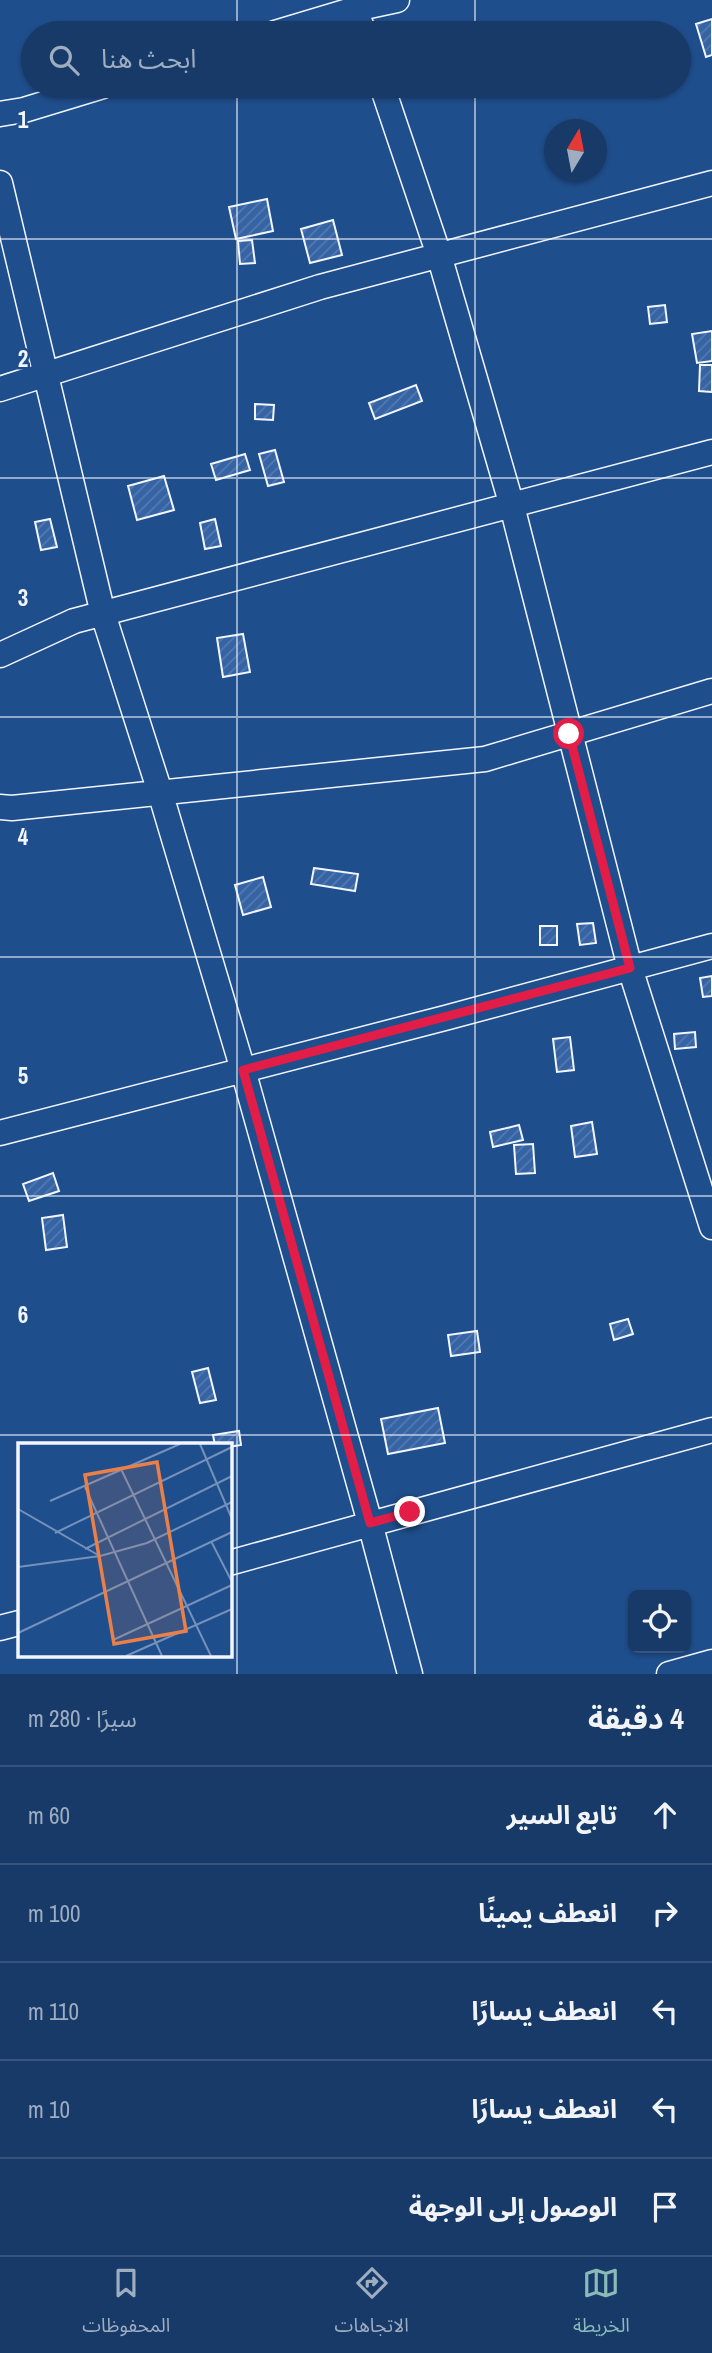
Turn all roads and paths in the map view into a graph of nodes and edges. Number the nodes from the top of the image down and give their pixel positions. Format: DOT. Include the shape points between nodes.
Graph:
graph roads {
  1 [pos="397,0"];
  2 [pos="355,9"];
  3 [pos="315,21"];
  4 [pos="360,21"];
  5 [pos="64,98"];
  6 [pos="386,98"];
  7 [pos="0,114"];
  8 [pos="0,183"];
  9 [pos="712,183"];
  10 [pos="439,255"];
  11 [pos="47,374"];
  12 [pos="0,389"];
  13 [pos="712,452"];
  14 [pos="512,506"];
  15 [pos="103,614"];
  16 [pos="0,655"];
  17 [pos="712,691"];
  18 [pos="569,734"];
  19 [pos="160,792"];
  20 [pos="4,805"];
  21 [pos="712,946"];
  22 [pos="630,968"];
  23 [pos="243,1070"];
  24 [pos="0,1133"];
  25 [pos="712,1227"];
  26 [pos="712,1430"];
  27 [pos="370,1523"];
  28 [pos="231,1562"];
  29 [pos="18,1623"];
  30 [pos="0,1628"];
  31 [pos="712,1662"];
  32 [pos="410,1674"];
  33 [pos="669,1674"];
  1 -- 2 [label="street"];
  2 -- 3 [label="street"];
  2 -- 4 [label="street"];
  5 -- 7 [label="street"];
  6 -- 10 [label="street"];
  8 -- 11 [label="street"];
  9 -- 10 [label="street"];
  10 -- 11 [label="street" via="320,287"];
  10 -- 14 [label="street"];
  11 -- 12 [label="street"];
  11 -- 15 [label="street"];
  13 -- 14 [label="street"];
  14 -- 15 [label="street"];
  14 -- 18 [label="street"];
  15 -- 16 [label="street" via="74,621"];
  15 -- 19 [label="street"];
  17 -- 18 [label="street"];
  18 -- 19 [label="street" via="485,759"];
  18 -- 22 [label="street"];
  19 -- 20 [label="street"];
  19 -- 23 [label="street"];
  21 -- 22 [label="street"];
  22 -- 23 [label="street"];
  22 -- 25 [label="street"];
  23 -- 24 [label="street"];
  23 -- 27 [label="street"];
  26 -- 27 [label="street"];
  27 -- 28 [label="street"];
  27 -- 32 [label="street"];
  29 -- 30 [label="street"];
  31 -- 33 [label="street"];
}
